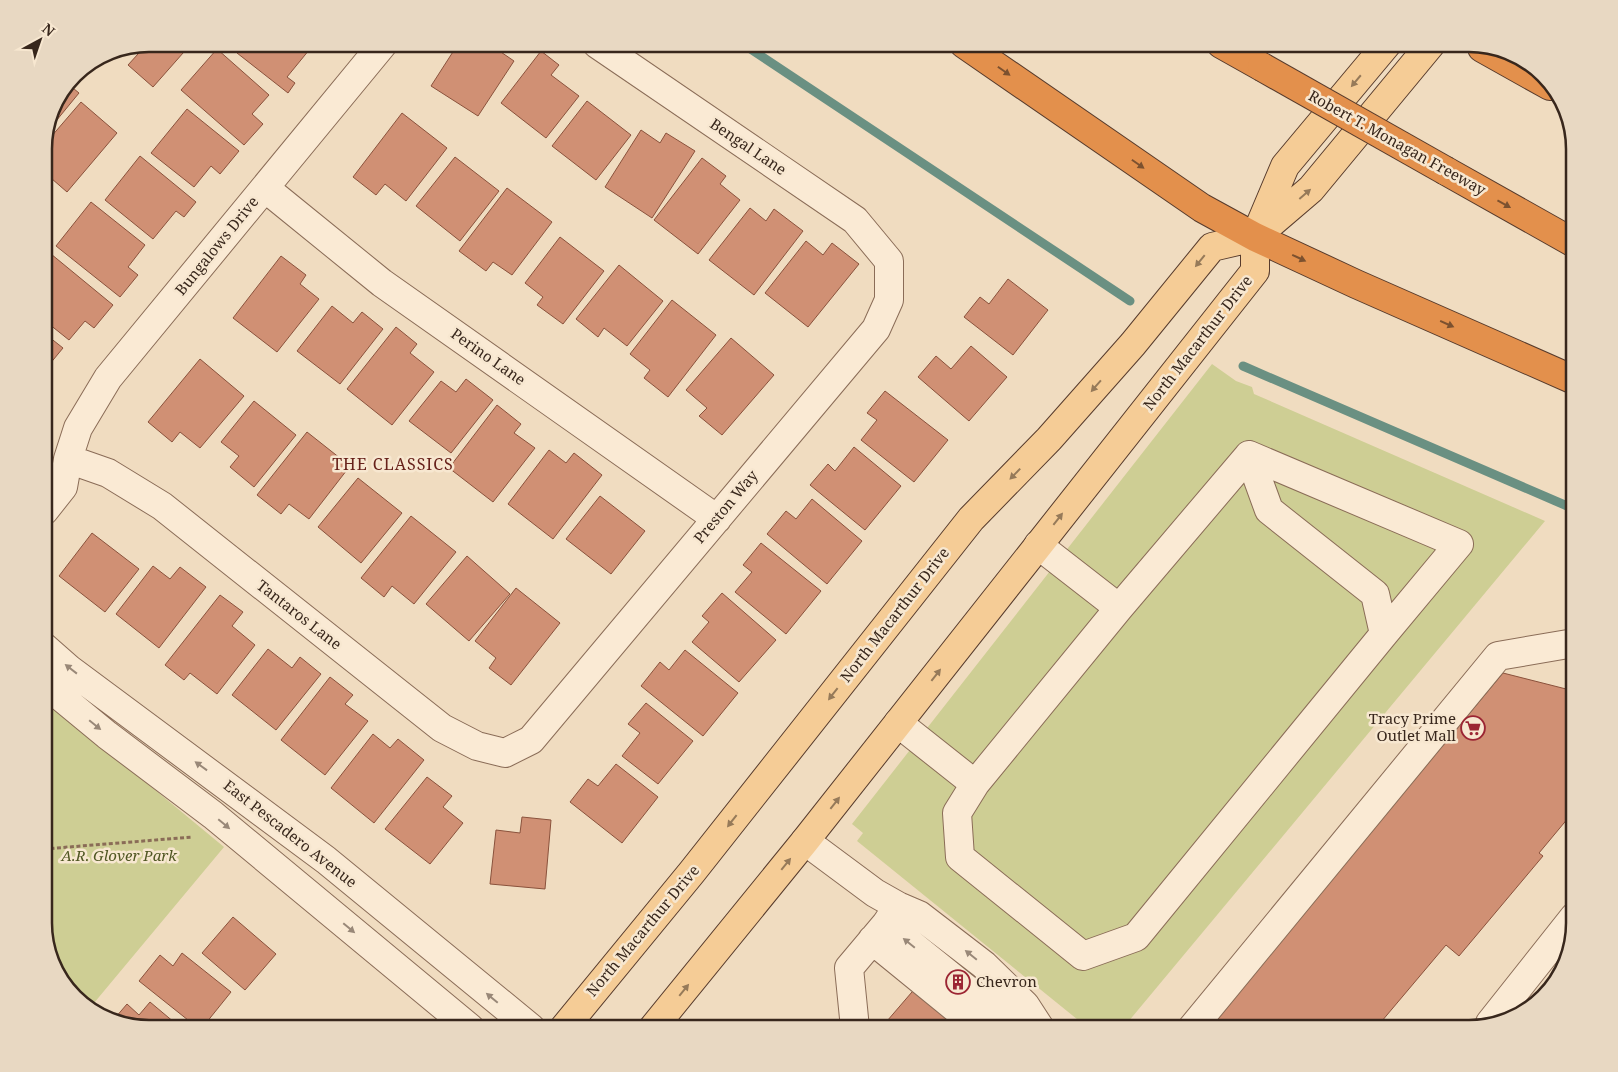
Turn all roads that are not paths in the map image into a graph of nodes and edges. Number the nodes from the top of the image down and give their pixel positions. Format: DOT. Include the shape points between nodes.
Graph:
graph roads {
  1 [pos="976,52"];
  2 [pos="1236,52"];
  3 [pos="1380,52"];
  4 [pos="1424,52"];
  5 [pos="376,53"];
  6 [pos="610,53"];
  7 [pos="1500,58"];
  8 [pos="1534,77"];
  9 [pos="265,188"];
  10 [pos="1255,237"];
  11 [pos="1566,238"];
  12 [pos="889,261"];
  13 [pos="1566,376"];
  14 [pos="1249,455"];
  15 [pos="56,464"];
  16 [pos="53,500"];
  17 [pos="717,519"];
  18 [pos="1038,545"];
  19 [pos="1119,608"];
  20 [pos="1384,634"];
  21 [pos="1566,644"];
  22 [pos="53,655"];
  23 [pos="53,690"];
  24 [pos="898,723"];
  25 [pos="531,740"];
  26 [pos="975,784"];
  27 [pos="805,841"];
  28 [pos="885,923"];
  29 [pos="1566,928"];
  30 [pos="1496,1015"];
  31 [pos="460,1020"];
  32 [pos="520,1020"];
  33 [pos="571,1020"];
  34 [pos="660,1020"];
  35 [pos="854,1020"];
  36 [pos="973,1020"];
  37 [pos="1005,1020"];
  38 [pos="1035,1020"];
  39 [pos="1199,1020"];
  1 -- 10 [label="highway, one-way" via="1202,208"];
  2 -- 11 [label="highway, Robert T. Monagan Freeway, one-way, bridge"];
  3 -- 10 [label="main road, North Macarthur Drive, one-way" via="1285,166"];
  10 -- 4 [label="main road, North Macarthur Drive, one-way" via="1311,189"];
  5 -- 9 [label="street, Bungalows Drive"];
  6 -- 12 [label="street, Bengal Lane" via="855,220"];
  7 -- 8 [label="highway"];
  9 -- 15 [label="street, Bungalows Drive" via="108,378"];
  9 -- 17 [label="street, Perino Lane" via="382,283"];
  10 -- 13 [label="highway, one-way"];
  18 -- 10 [label="main road, North Macarthur Drive, one-way" via="1254,271"];
  10 -- 33 [label="main road, North Macarthur Drive, one-way" via="1212,247 1133,344 971,519"];
  12 -- 17 [label="street, Preston Way" via="889,300 876,329"];
  14 -- 19 [label="street"];
  14 -- 20 [label="street" via="1269,510 1375,594"];
  14 -- 20 [label="street" via="1459,544"];
  15 -- 16 [label="street, Bungalows Drive" via="63,487"];
  15 -- 25 [label="street, Tantaros Lane" via="108,473 162,506 442,728 477,746 505,753"];
  17 -- 25 [label="street, Preston Way"];
  18 -- 19 [label="street"];
  24 -- 18 [label="main road, North Macarthur Drive, one-way"];
  19 -- 26 [label="street"];
  20 -- 26 [label="street" via="1136,937 1083,956 960,857 958,813"];
  21 -- 39 [label="street" via="1498,656"];
  32 -- 22 [label="street, East Pescadero Avenue, one-way" via="326,860"];
  23 -- 31 [label="street, one-way" via="213,815"];
  24 -- 26 [label="street"];
  27 -- 24 [label="main road, North Macarthur Drive, one-way"];
  27 -- 28 [label="street" via="875,893"];
  34 -- 27 [label="main road, North Macarthur Drive, one-way"];
  28 -- 35 [label="street" via="849,968"];
  28 -- 36 [label="street"];
  37 -- 28 [label="street, one-way"];
  38 -- 28 [label="street, one-way" via="1025,1005 984,965 919,915"];
  29 -- 30 [label="street"];
}
